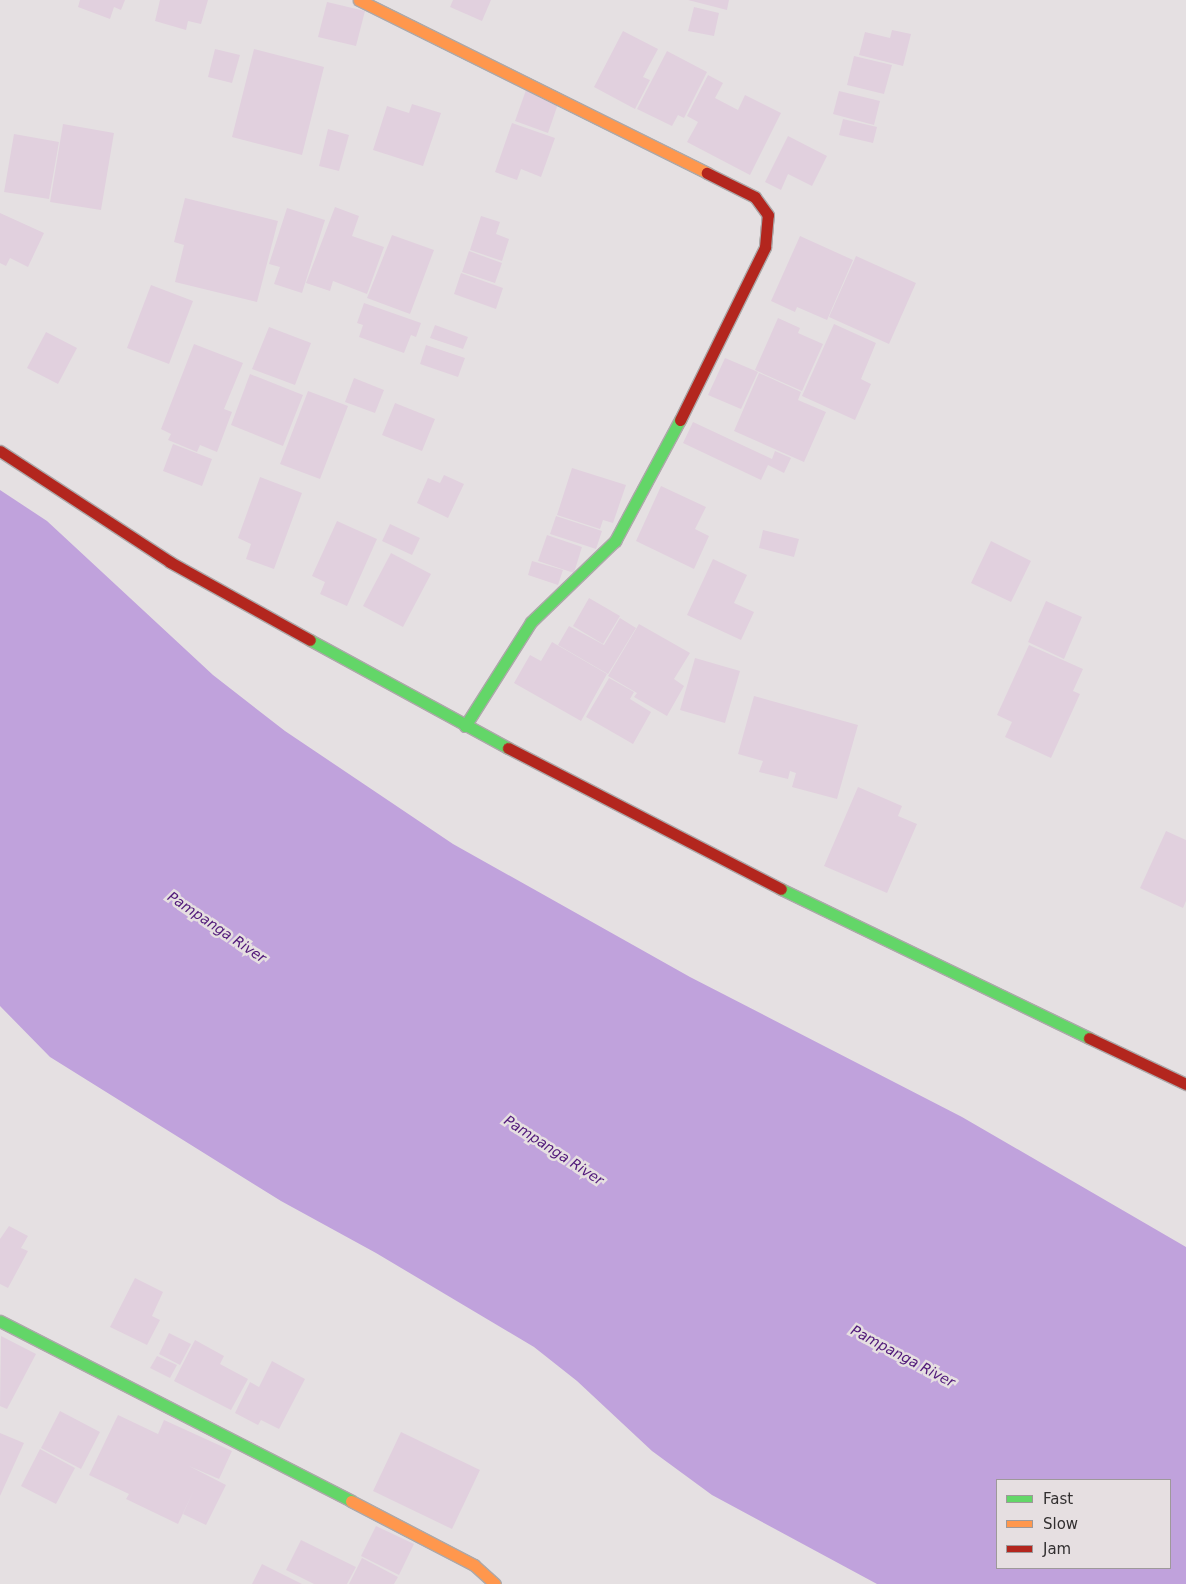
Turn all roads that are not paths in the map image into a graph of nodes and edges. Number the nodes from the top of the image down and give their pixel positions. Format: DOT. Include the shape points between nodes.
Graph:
graph roads {
  1 [pos="359,0"];
  2 [pos="0,451"];
  3 [pos="465,726"];
  4 [pos="1186,1084"];
  5 [pos="0,1322"];
  6 [pos="495,1584"];
  1 -- 3 [label="street" via="755,197 768,215 765,247 665,450 615,541 531,622"];
  2 -- 3 [label="street" via="170,562"];
  3 -- 4 [label="street" via="806,902"];
  5 -- 6 [label="street" via="474,1565"];
}
